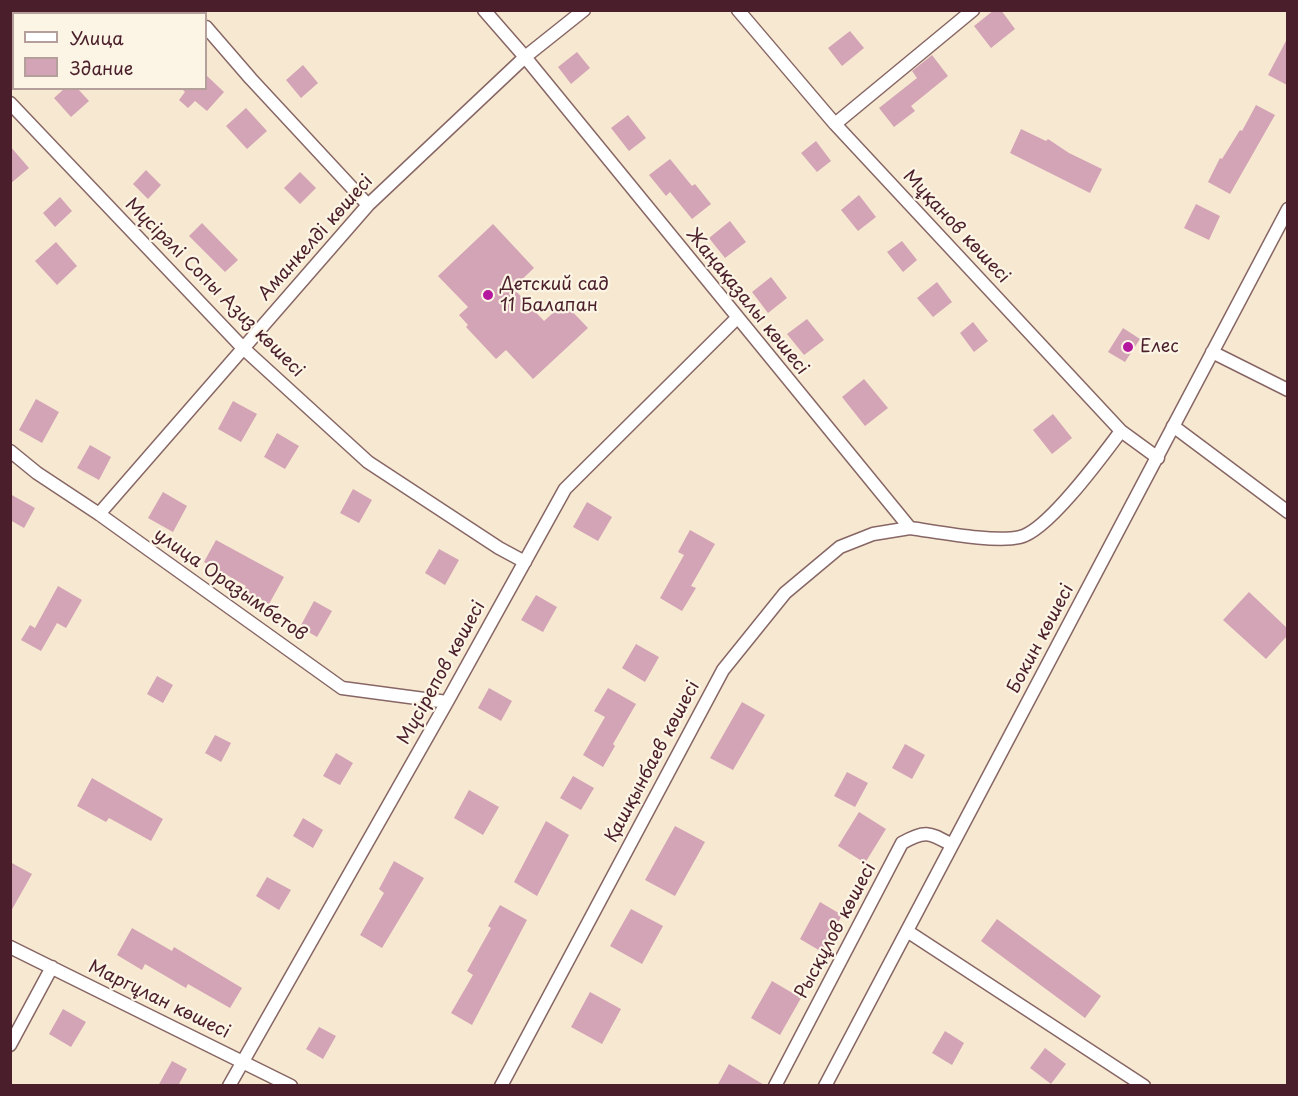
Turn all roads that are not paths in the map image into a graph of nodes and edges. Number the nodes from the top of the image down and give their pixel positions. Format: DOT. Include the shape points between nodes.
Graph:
graph roads {
  1 [pos="484,10"];
  2 [pos="584,10"];
  3 [pos="738,10"];
  4 [pos="973,10"];
  5 [pos="207,28"];
  6 [pos="525,57"];
  7 [pos="10,103"];
  8 [pos="836,124"];
  9 [pos="368,205"];
  10 [pos="1287,209"];
  11 [pos="737,318"];
  12 [pos="243,348"];
  13 [pos="1212,352"];
  14 [pos="1287,390"];
  15 [pos="1173,426"];
  16 [pos="1121,431"];
  17 [pos="10,451"];
  18 [pos="1158,458"];
  19 [pos="1287,512"];
  20 [pos="99,514"];
  21 [pos="910,528"];
  22 [pos="525,562"];
  23 [pos="447,702"];
  24 [pos="952,845"];
  25 [pos="907,931"];
  26 [pos="10,947"];
  27 [pos="52,967"];
  28 [pos="10,1045"];
  29 [pos="241,1061"];
  30 [pos="229,1086"];
  31 [pos="291,1086"];
  32 [pos="501,1086"];
  33 [pos="775,1086"];
  34 [pos="825,1086"];
  35 [pos="1144,1086"];
  1 -- 6 [label="street, Жаңақазалы көшесі"];
  2 -- 6 [label="street, Аманкелді көшесі"];
  3 -- 8 [label="street, Мұқанов көшесі"];
  4 -- 8 [label="street"];
  5 -- 9 [label="street"];
  6 -- 9 [label="street, Аманкелді көшесі"];
  6 -- 11 [label="street, Жаңақазалы көшесі"];
  7 -- 12 [label="street, Мүсірәлі Сопы Азиз көшесі"];
  8 -- 16 [label="street, Мұқанов көшесі"];
  9 -- 12 [label="street, Аманкелді көшесі"];
  10 -- 13 [label="street, Бокин көшесі"];
  11 -- 21 [label="street, Жаңақазалы көшесі"];
  11 -- 22 [label="street, Мүсірепов көшесі" via="566,489"];
  12 -- 20 [label="street, Аманкелді көшесі"];
  12 -- 22 [label="street, Мүсірәлі Сопы Азиз көшесі" via="368,462"];
  13 -- 14 [label="street"];
  13 -- 15 [label="street, Бокин көшесі"];
  15 -- 18 [label="street, Бокин көшесі"];
  15 -- 19 [label="street"];
  16 -- 18 [label="street, Мұқанов көшесі"];
  16 -- 21 [label="street" via="1084,481 1046,520 1023,537 1003,540"];
  17 -- 20 [label="street, улица Оразымбетов"];
  18 -- 24 [label="street, Бокин көшесі"];
  20 -- 23 [label="street, улица Оразымбетов" via="342,687"];
  21 -- 32 [label="street, Қашқынбаев көшесі" via="873,534 840,547 785,593 723,670"];
  22 -- 23 [label="street, Мүсірепов көшесі"];
  23 -- 29 [label="street, Мүсірепов көшесі"];
  24 -- 25 [label="street, Бокин көшесі"];
  24 -- 33 [label="street, Рысқұлов көшесі" via="931,833 918,833 902,843"];
  25 -- 34 [label="street, Бокин көшесі"];
  25 -- 35 [label="street"];
  26 -- 27 [label="street, Маргұлан көшесі"];
  27 -- 28 [label="street"];
  27 -- 29 [label="street, Маргұлан көшесі"];
  29 -- 30 [label="street, Мүсірепов көшесі"];
  29 -- 31 [label="street, Маргұлан көшесі"];
}
